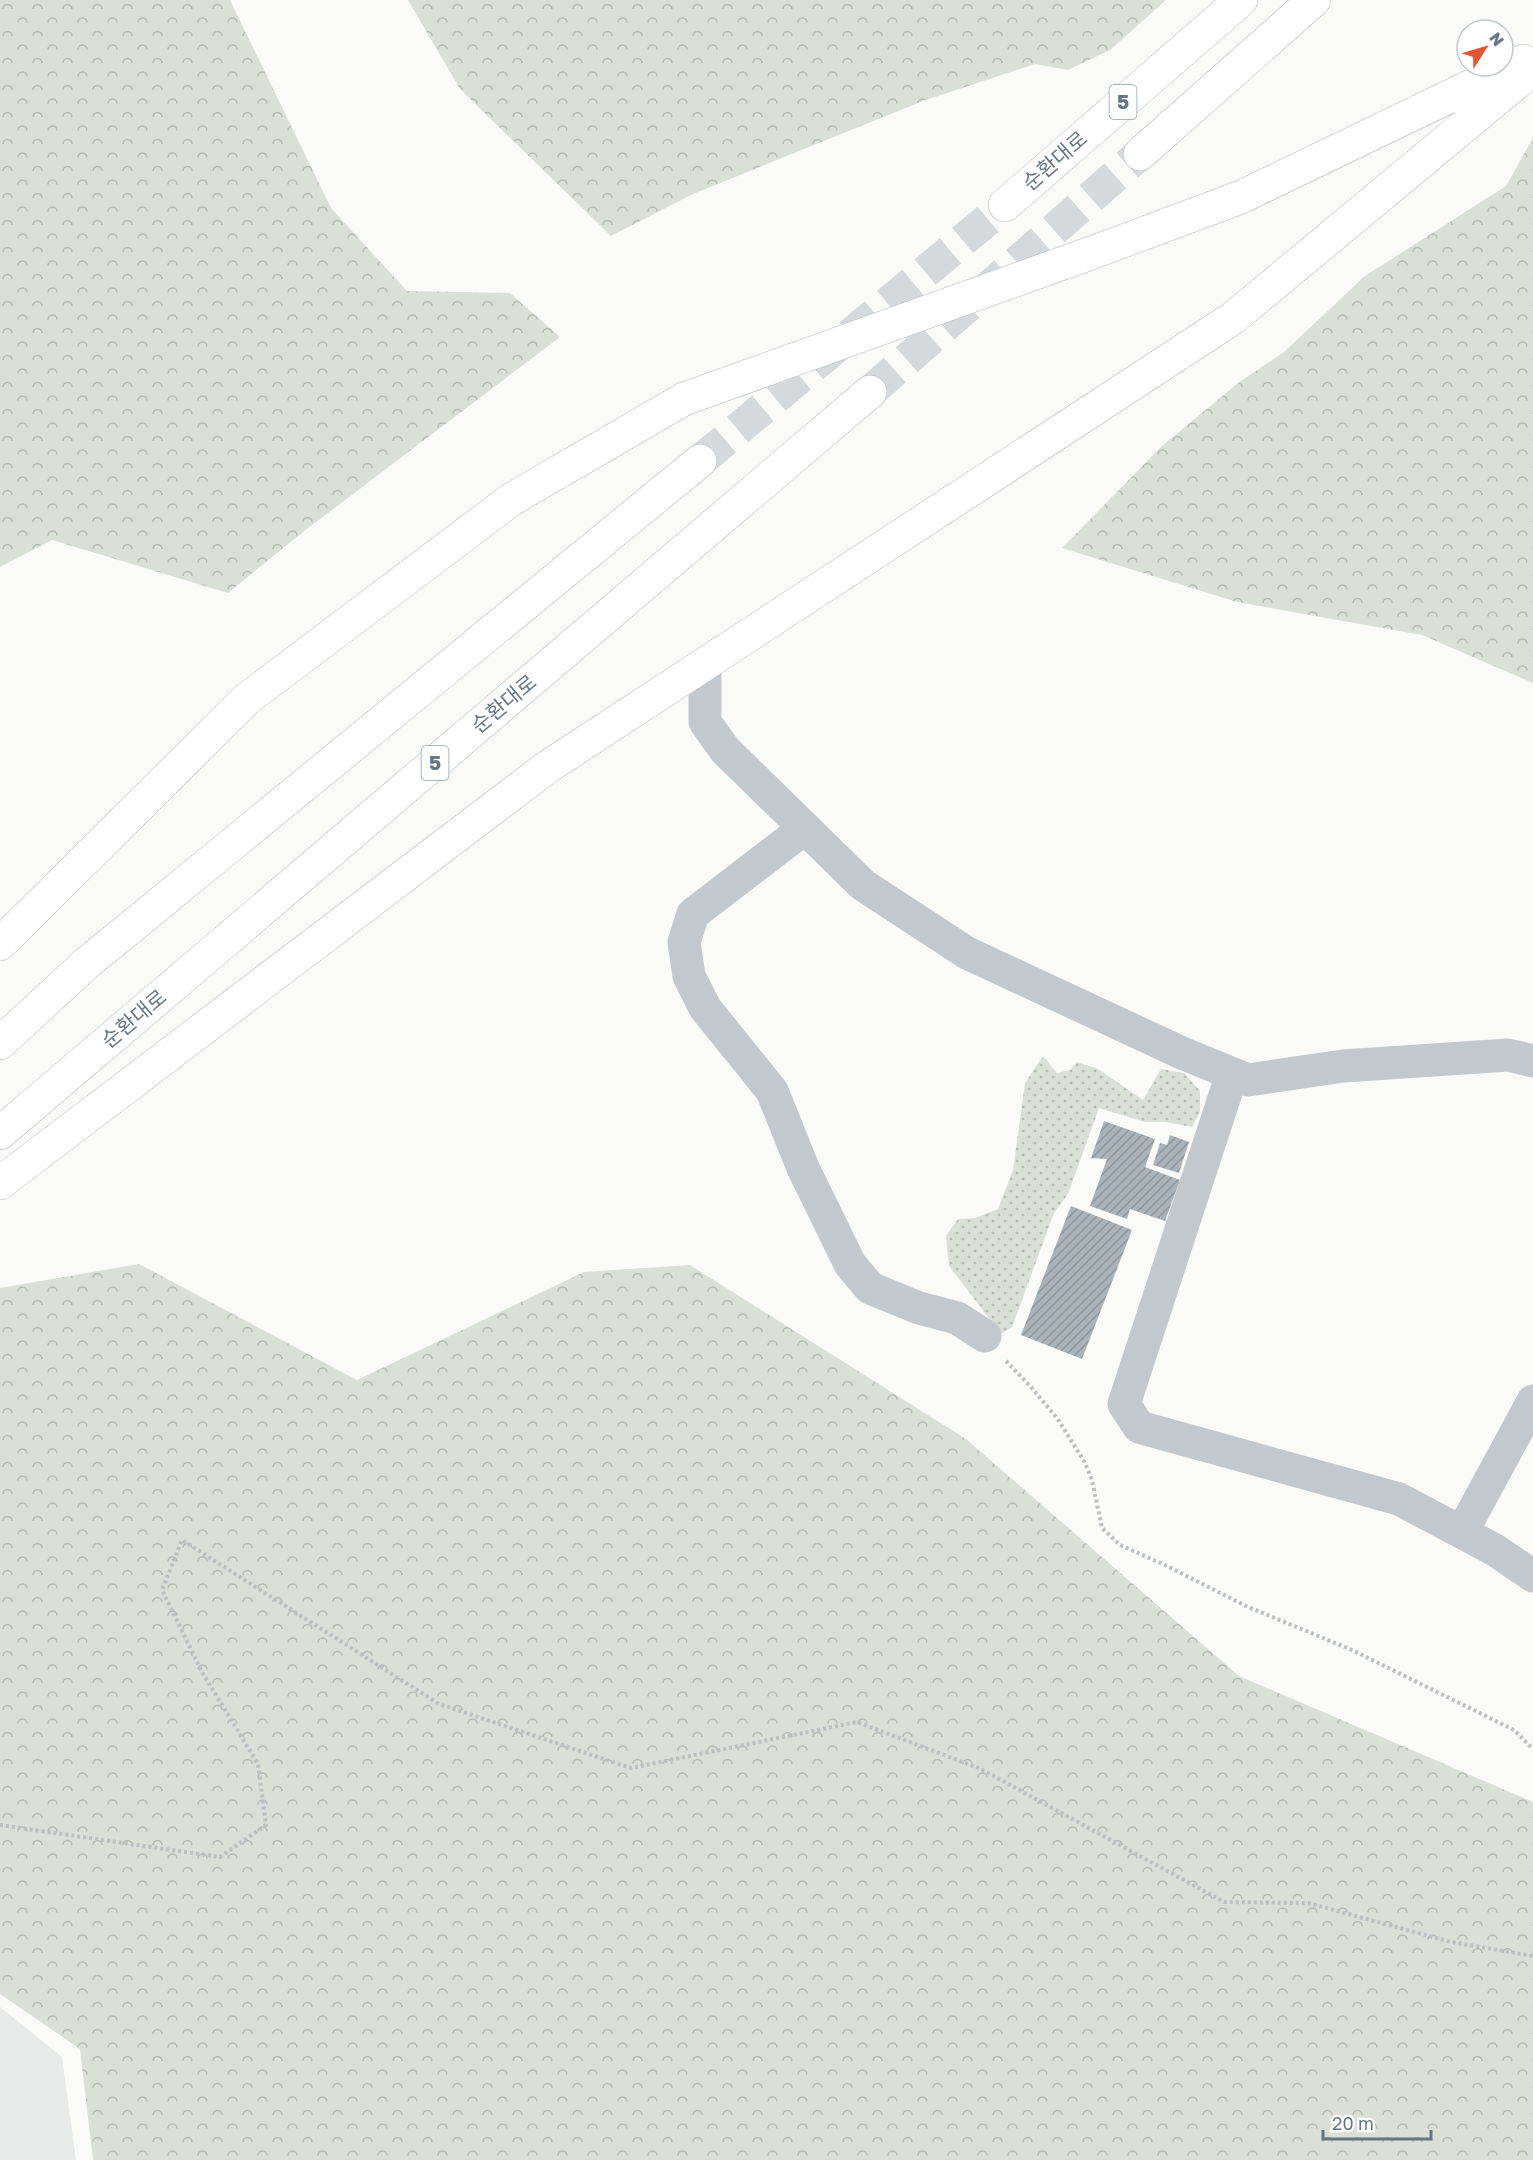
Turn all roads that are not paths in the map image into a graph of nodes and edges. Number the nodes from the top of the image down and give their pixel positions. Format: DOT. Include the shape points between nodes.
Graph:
graph roads {
  1 [pos="1241,0"];
  2 [pos="1314,0"];
  3 [pos="1533,57"];
  4 [pos="1533,69"];
  5 [pos="1140,154"];
  6 [pos="1005,205"];
  7 [pos="870,392"];
  8 [pos="700,461"];
  9 [pos="705,664"];
  10 [pos="805,828"];
  11 [pos="0,944"];
  12 [pos="0,1043"];
  13 [pos="1533,1061"];
  14 [pos="1232,1074"];
  15 [pos="0,1133"];
  16 [pos="0,1183"];
  17 [pos="985,1336"];
  18 [pos="1533,1401"];
  19 [pos="1461,1532"];
  20 [pos="1533,1576"];
  1 -- 6 [label="highway, 순환대로 / 5"];
  2 -- 5 [label="highway, 5"];
  3 -- 11 [label="highway, bridge" via="1241,197 684,399 512,500 248,698"];
  4 -- 9 [label="highway" via="1233,318"];
  7 -- 15 [label="highway, 순환대로 / 5"];
  8 -- 12 [label="highway" via="87,963"];
  9 -- 10 [label="street" via="705,722 725,750"];
  9 -- 16 [label="highway" via="546,768"];
  10 -- 14 [label="street" via="863,885 967,953"];
  10 -- 17 [label="street" via="693,914 684,942 689,976 705,1008 772,1091 803,1168 850,1264 870,1288 957,1318"];
  13 -- 14 [label="street" via="1497,1055 1343,1066 1248,1080"];
  14 -- 19 [label="street" via="1124,1404 1139,1427 1399,1499"];
  18 -- 19 [label="street"];
  19 -- 20 [label="street"];
}
